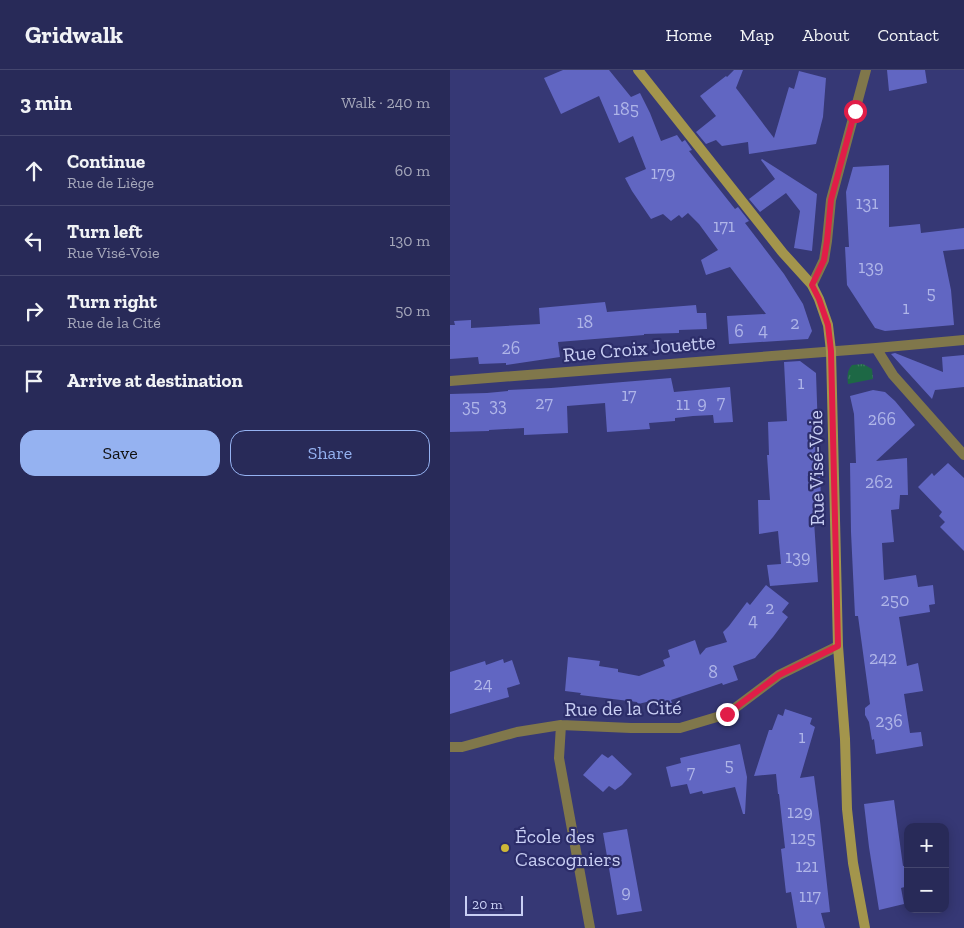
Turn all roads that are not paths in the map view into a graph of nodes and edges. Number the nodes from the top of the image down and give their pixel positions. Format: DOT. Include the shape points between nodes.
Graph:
graph roads {
  1 [pos="638,70"];
  2 [pos="866,70"];
  3 [pos="812,285"];
  4 [pos="964,340"];
  5 [pos="876,348"];
  6 [pos="831,351"];
  7 [pos="450,381"];
  8 [pos="964,455"];
  9 [pos="838,646"];
  10 [pos="562,725"];
  11 [pos="450,747"];
  12 [pos="590,928"];
  13 [pos="866,928"];
  1 -- 3 [label="street, Rue Visé-Voie"];
  2 -- 3 [label="street" via="831,200 824,260"];
  3 -- 6 [label="street, Rue Visé-Voie" via="828,325"];
  4 -- 5 [label="street, Rue Croix Jouette"];
  5 -- 6 [label="street, Rue Croix Jouette"];
  5 -- 8 [label="street" via="892,375"];
  6 -- 7 [label="street, Rue Croix Jouette"];
  6 -- 9 [label="street, Rue Visé-Voie"];
  9 -- 10 [label="street, Rue de la Cité" via="779,675 727,714 680,728"];
  9 -- 13 [label="street, Rue Visé-Voie" via="847,809"];
  10 -- 11 [label="street, Rue de la Cité"];
  10 -- 12 [label="street" via="559,758"];
}
